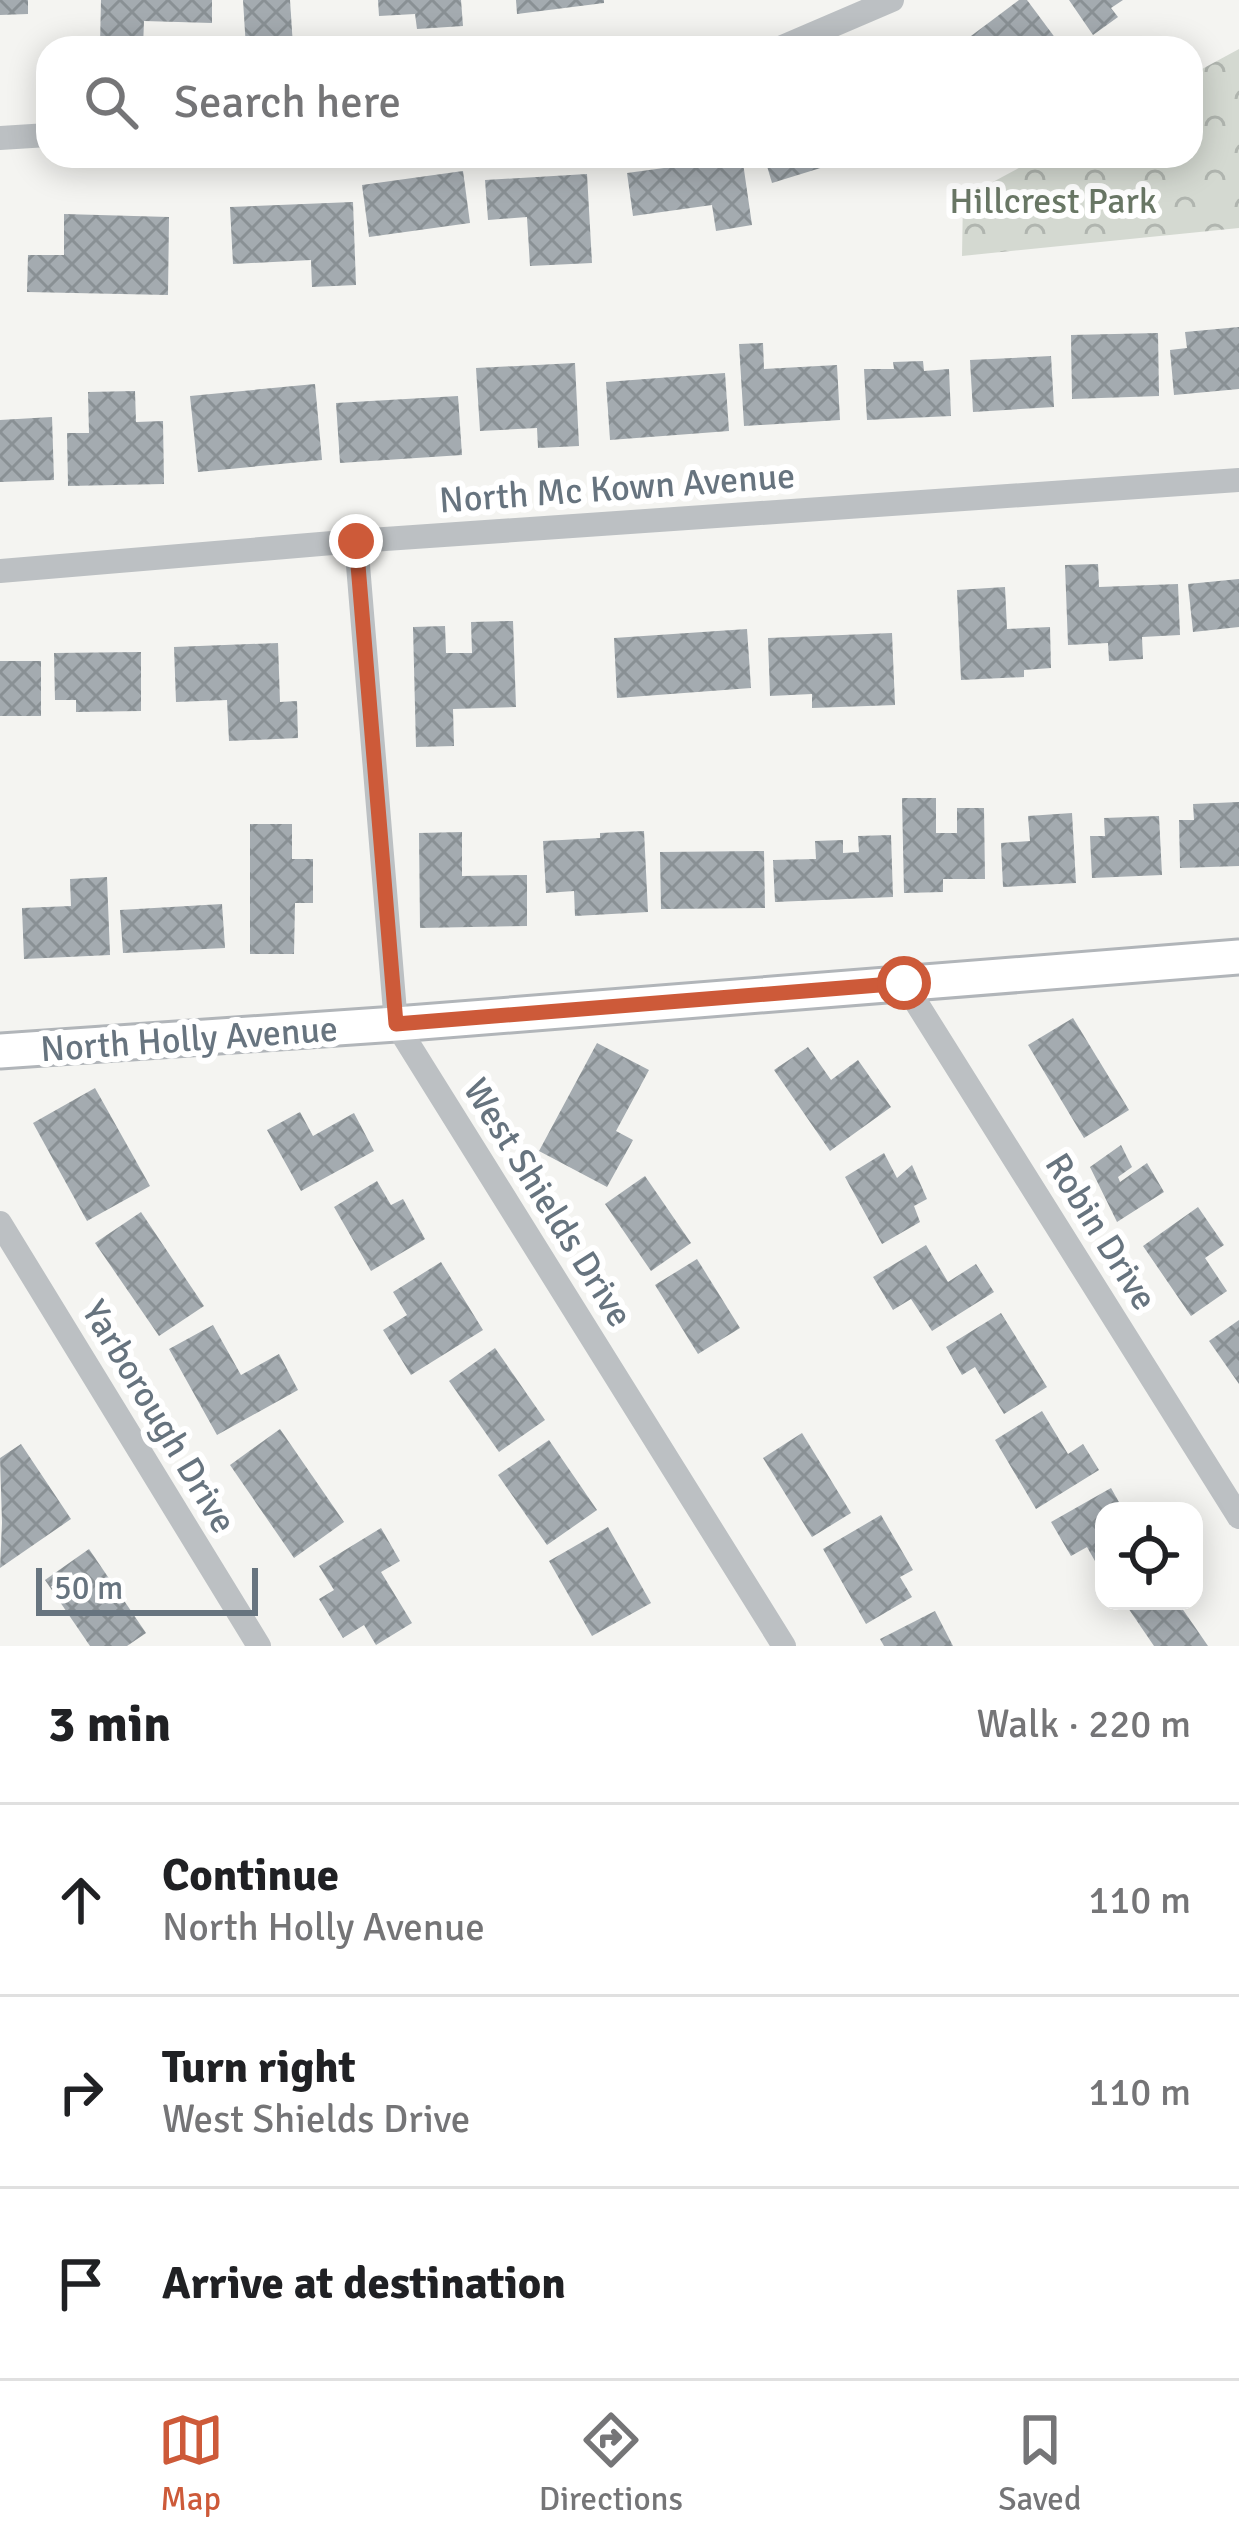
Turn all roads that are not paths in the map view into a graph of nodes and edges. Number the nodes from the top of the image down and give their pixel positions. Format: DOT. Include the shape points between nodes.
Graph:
graph roads {
  1 [pos="892,0"];
  2 [pos="808,36"];
  3 [pos="36,136"];
  4 [pos="0,138"];
  5 [pos="1239,480"];
  6 [pos="356,541"];
  7 [pos="0,571"];
  8 [pos="1239,957"];
  9 [pos="904,983"];
  10 [pos="396,1024"];
  11 [pos="0,1051"];
  12 [pos="0,1223"];
  13 [pos="1239,1517"];
  14 [pos="259,1646"];
  15 [pos="784,1646"];
  1 -- 2 [label="street"];
  3 -- 4 [label="street"];
  5 -- 6 [label="street, North Mc Kown Avenue"];
  6 -- 7 [label="street, North Mc Kown Avenue"];
  6 -- 10 [label="street, West Shields Drive"];
  8 -- 9 [label="street, North Holly Avenue"];
  9 -- 10 [label="street, North Holly Avenue"];
  9 -- 13 [label="street, Robin Drive"];
  10 -- 11 [label="street, North Holly Avenue"];
  10 -- 15 [label="street, West Shields Drive"];
  12 -- 14 [label="street, Yarborough Drive"];
}
